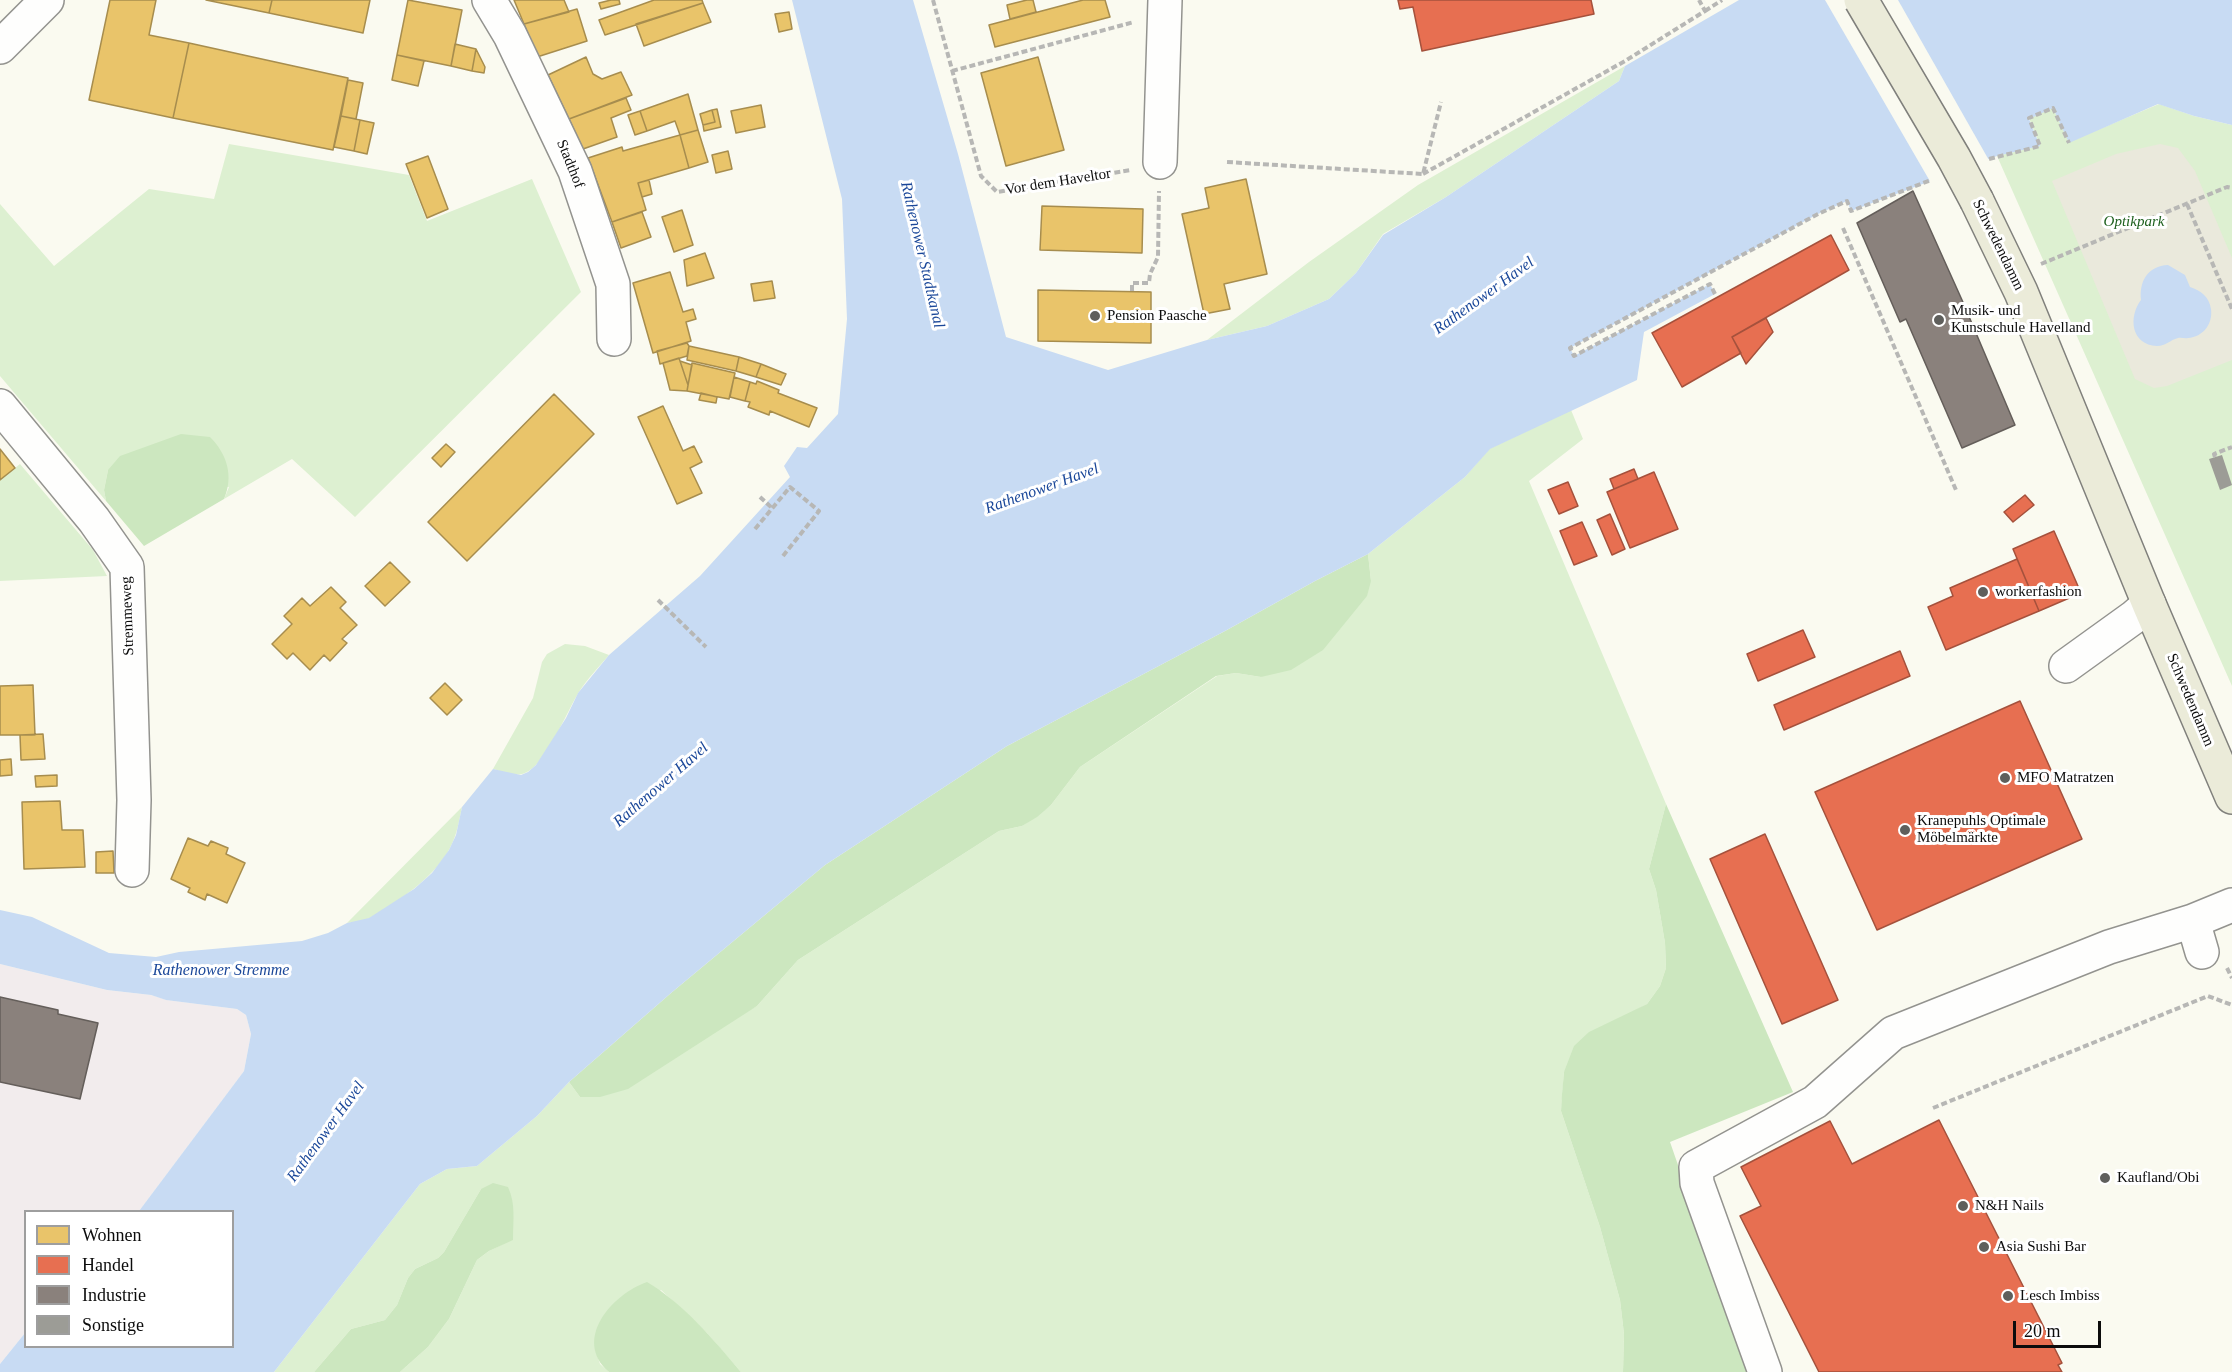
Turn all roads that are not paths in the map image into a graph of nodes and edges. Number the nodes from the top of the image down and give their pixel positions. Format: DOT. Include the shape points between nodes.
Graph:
graph roads {
  1 [pos="47,0"];
  2 [pos="489,0"];
  3 [pos="1861,0"];
  4 [pos="1165,7"];
  5 [pos="0,47"];
  6 [pos="1160,162"];
  7 [pos="614,339"];
  8 [pos="0,406"];
  9 [pos="2149,604"];
  10 [pos="2066,666"];
  11 [pos="2232,797"];
  12 [pos="132,870"];
  13 [pos="2232,905"];
  14 [pos="2193,921"];
  15 [pos="2202,952"];
  16 [pos="1765,1372"];
  1 -- 5 [label="street"];
  2 -- 7 [label="street, Stadthof" via="575,171 613,284"];
  3 -- 9 [label="main road, Schwedendamm, bridge" via="1954,158 2021,292"];
  4 -- 6 [label="street"];
  8 -- 12 [label="street, Stremmeweg" via="94,520 127,567 134,800"];
  9 -- 10 [label="street"];
  9 -- 11 [label="main road, Schwedendamm"];
  13 -- 14 [label="street"];
  14 -- 15 [label="street"];
  14 -- 16 [label="street" via="2109,947 1893,1033 1815,1102 1696,1167 1697,1183"];
}
